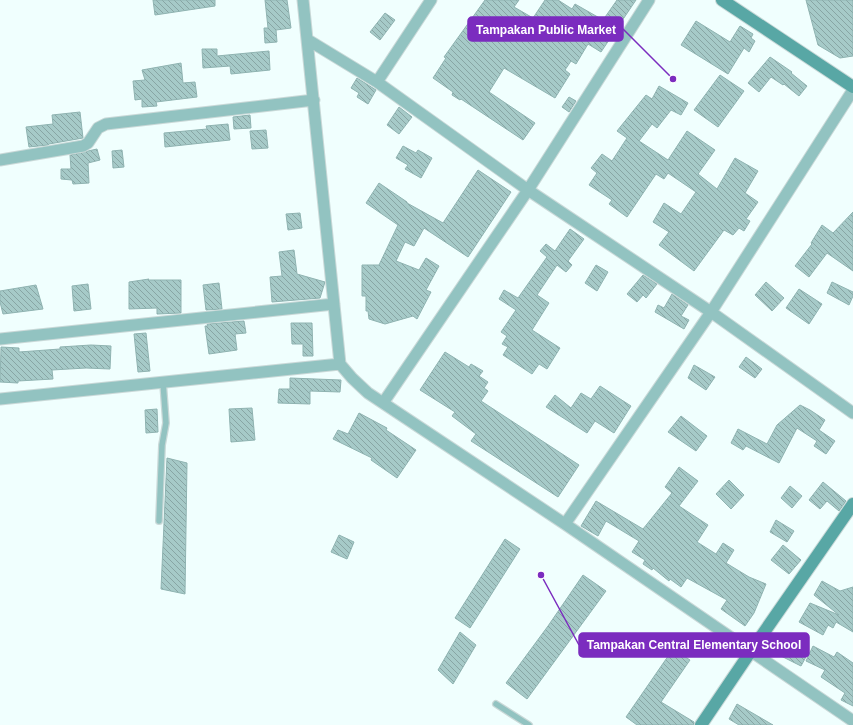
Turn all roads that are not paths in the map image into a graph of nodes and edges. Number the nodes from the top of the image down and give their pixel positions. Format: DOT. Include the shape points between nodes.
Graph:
graph roads {
  1 [pos="303,0"];
  2 [pos="431,0"];
  3 [pos="649,0"];
  4 [pos="722,0"];
  5 [pos="308,40"];
  6 [pos="377,82"];
  7 [pos="853,88"];
  8 [pos="314,100"];
  9 [pos="0,160"];
  10 [pos="528,190"];
  11 [pos="334,304"];
  12 [pos="712,312"];
  13 [pos="0,339"];
  14 [pos="340,364"];
  15 [pos="163,382"];
  16 [pos="0,399"];
  17 [pos="382,403"];
  18 [pos="853,413"];
  19 [pos="853,504"];
  20 [pos="160,521"];
  21 [pos="565,524"];
  22 [pos="751,651"];
  23 [pos="496,704"];
  24 [pos="853,721"];
  25 [pos="529,725"];
  26 [pos="701,725"];
  1 -- 5 [label="street"];
  2 -- 6 [label="street"];
  3 -- 10 [label="street"];
  4 -- 7 [label="main road"];
  5 -- 6 [label="street"];
  5 -- 8 [label="street"];
  6 -- 10 [label="street"];
  7 -- 12 [label="street"];
  8 -- 9 [label="street" via="106,124 98,128 83,146"];
  8 -- 11 [label="street"];
  10 -- 12 [label="street"];
  10 -- 17 [label="street"];
  11 -- 13 [label="street"];
  11 -- 14 [label="street"];
  12 -- 18 [label="street"];
  12 -- 21 [label="street"];
  14 -- 15 [label="street"];
  14 -- 17 [label="street" via="368,393"];
  15 -- 16 [label="street"];
  15 -- 20 [label="lane" via="166,423 162,445"];
  17 -- 21 [label="street"];
  19 -- 22 [label="main road"];
  21 -- 22 [label="street"];
  22 -- 24 [label="street"];
  22 -- 26 [label="main road"];
  23 -- 25 [label="lane"];
}
